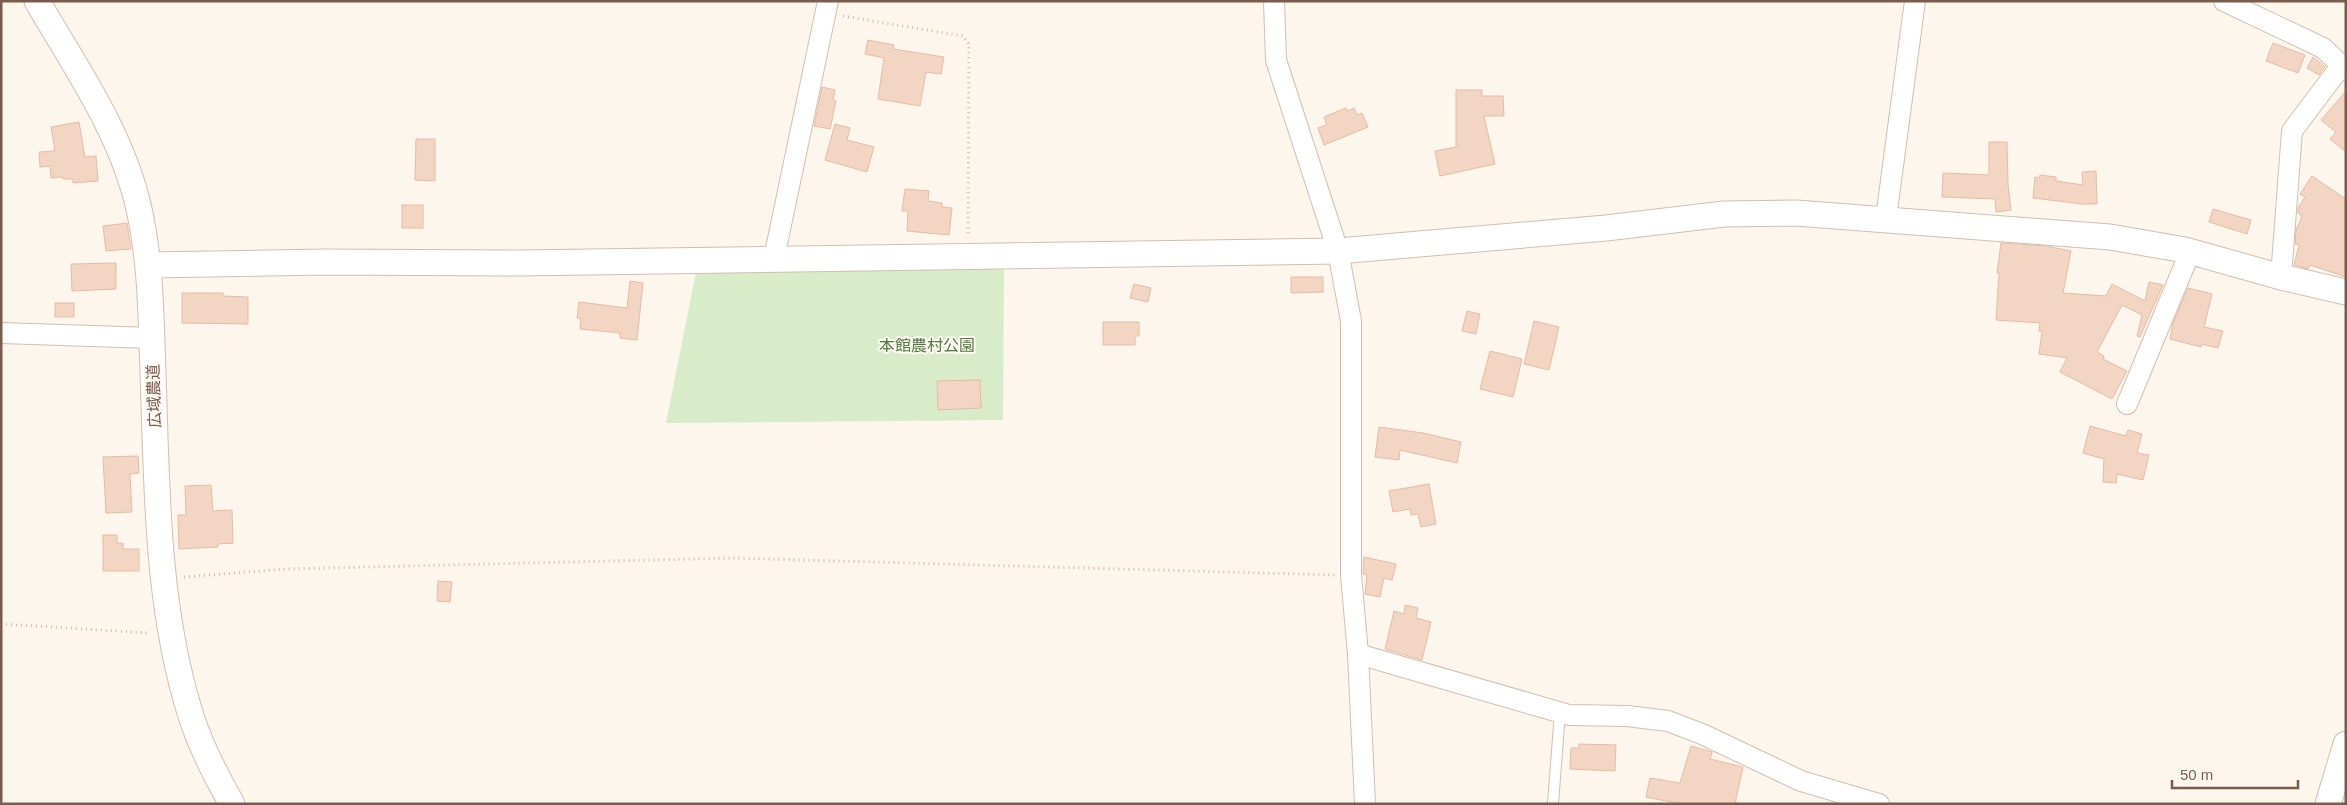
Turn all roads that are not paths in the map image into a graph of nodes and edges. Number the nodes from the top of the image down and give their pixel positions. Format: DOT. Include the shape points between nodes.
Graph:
graph roads {
  1 [pos="37,1"];
  2 [pos="1274,1"];
  3 [pos="1916,1"];
  4 [pos="2224,1"];
  5 [pos="826,7"];
  6 [pos="2344,68"];
  7 [pos="1886,218"];
  8 [pos="1338,251"];
  9 [pos="2190,252"];
  10 [pos="774,258"];
  11 [pos="149,265"];
  12 [pos="2281,277"];
  13 [pos="2346,292"];
  14 [pos="1,333"];
  15 [pos="152,338"];
  16 [pos="2127,404"];
  17 [pos="1358,654"];
  18 [pos="1560,712"];
  19 [pos="2346,744"];
  20 [pos="232,804"];
  21 [pos="1365,804"];
  22 [pos="1553,804"];
  23 [pos="1878,804"];
  24 [pos="2328,804"];
  1 -- 11 [label="street, 広域農道" via="112,128 139,207"];
  2 -- 8 [label="street" via="1276,60"];
  3 -- 7 [label="street"];
  4 -- 6 [label="street" via="2323,48"];
  5 -- 10 [label="street"];
  6 -- 12 [label="street" via="2292,131"];
  7 -- 8 [label="street" via="1796,212 1724,214 1606,228"];
  7 -- 9 [label="street" via="2110,237"];
  8 -- 10 [label="street"];
  8 -- 17 [label="street" via="1351,321 1351,575"];
  9 -- 12 [label="street"];
  9 -- 16 [label="street"];
  10 -- 11 [label="street"];
  11 -- 15 [label="street, 広域農道"];
  12 -- 13 [label="street"];
  14 -- 15 [label="street"];
  15 -- 20 [label="street, 広域農道" via="158,507 170,632 191,716 211,766"];
  17 -- 18 [label="street"];
  17 -- 21 [label="street"];
  18 -- 22 [label="lane"];
  18 -- 23 [label="street" via="1668,721 1801,781"];
  19 -- 24 [label="street"];
}
